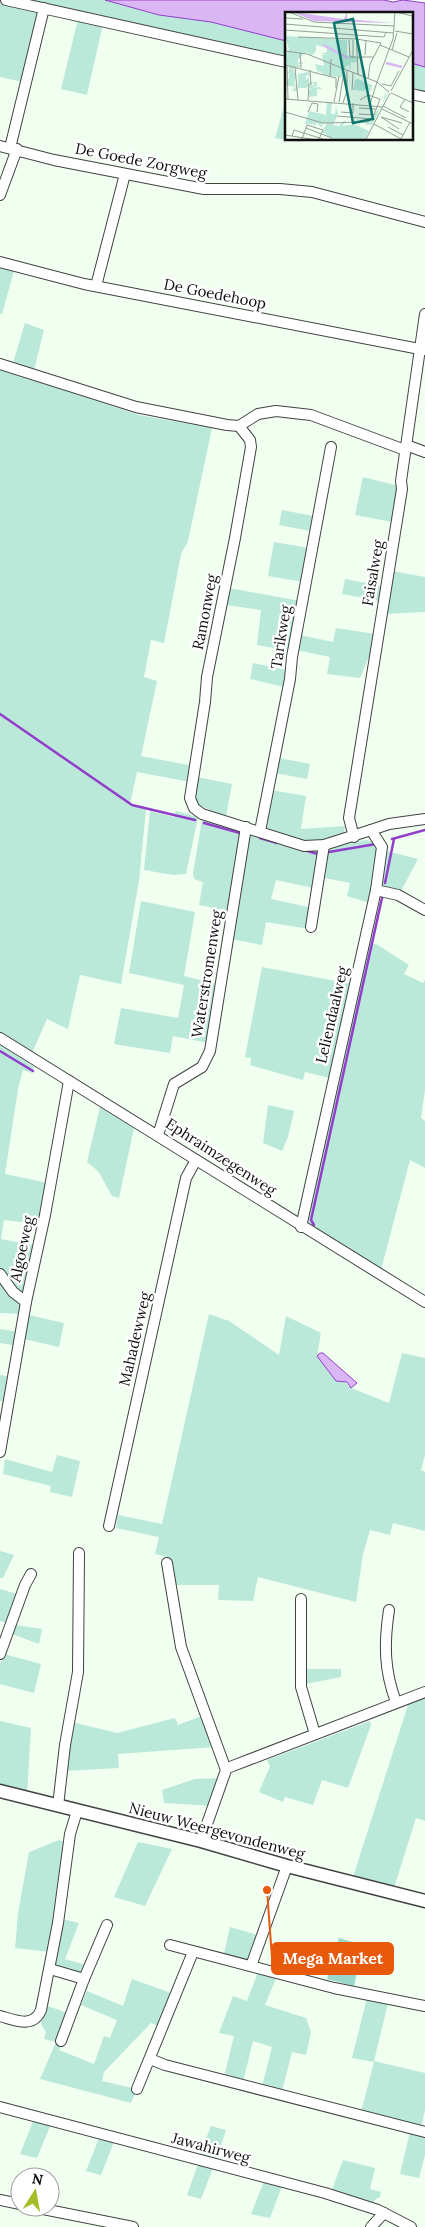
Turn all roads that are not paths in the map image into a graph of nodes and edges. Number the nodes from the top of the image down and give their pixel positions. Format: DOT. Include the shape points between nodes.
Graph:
graph roads {
  1 [pos="6,0"];
  2 [pos="44,8"];
  3 [pos="285,62"];
  4 [pos="412,94"];
  5 [pos="425,97"];
  6 [pos="9,148"];
  7 [pos="126,174"];
  8 [pos="0,195"];
  9 [pos="425,222"];
  10 [pos="0,262"];
  11 [pos="96,286"];
  12 [pos="425,314"];
  13 [pos="422,350"];
  14 [pos="0,364"];
  15 [pos="239,426"];
  16 [pos="406,447"];
  17 [pos="331,448"];
  18 [pos="425,452"];
  19 [pos="425,819"];
  20 [pos="246,827"];
  21 [pos="371,830"];
  22 [pos="260,831"];
  23 [pos="354,837"];
  24 [pos="324,845"];
  25 [pos="376,890"];
  26 [pos="425,910"];
  27 [pos="311,927"];
  28 [pos="0,1038"];
  29 [pos="69,1081"];
  30 [pos="158,1135"];
  31 [pos="196,1160"];
  32 [pos="301,1227"];
  33 [pos="0,1274"];
  34 [pos="26,1302"];
  35 [pos="425,1302"];
  36 [pos="0,1452"];
  37 [pos="109,1526"];
  38 [pos="80,1553"];
  39 [pos="167,1563"];
  40 [pos="31,1574"];
  41 [pos="301,1599"];
  42 [pos="389,1610"];
  43 [pos="0,1654"];
  44 [pos="425,1692"];
  45 [pos="396,1702"];
  46 [pos="316,1734"];
  47 [pos="230,1767"];
  48 [pos="0,1791"];
  49 [pos="58,1806"];
  50 [pos="77,1811"];
  51 [pos="200,1841"];
  52 [pos="287,1866"];
  53 [pos="425,1901"];
  54 [pos="107,1925"];
  55 [pos="170,1945"];
  56 [pos="194,1952"];
  57 [pos="250,1966"];
  58 [pos="50,1969"];
  59 [pos="84,1979"];
  60 [pos="425,2006"];
  61 [pos="0,2016"];
  62 [pos="61,2041"];
  63 [pos="150,2059"];
  64 [pos="137,2089"];
  65 [pos="0,2107"];
  66 [pos="425,2132"];
  67 [pos="60,2212"];
  68 [pos="384,2213"];
  69 [pos="133,2227"];
  70 [pos="371,2227"];
  71 [pos="411,2227"];
  1 -- 2 [label="street"];
  2 -- 3 [label="street"];
  2 -- 6 [label="street"];
  4 -- 5 [label="street"];
  6 -- 7 [label="street, De Goede Zorgweg"];
  6 -- 8 [label="street"];
  7 -- 9 [label="street, De Goede Zorgweg" via="204,189 312,192"];
  7 -- 11 [label="street"];
  10 -- 11 [label="street, De Goedehoop"];
  11 -- 13 [label="street, De Goedehoop"];
  12 -- 13 [label="street, Faisalweg"];
  13 -- 16 [label="street, Faisalweg"];
  14 -- 15 [label="street" via="136,407"];
  15 -- 16 [label="street" via="258,414 276,411 311,415"];
  15 -- 20 [label="street, Ramonweg" via="251,446 207,677 190,798 194,808 202,814"];
  16 -- 18 [label="street"];
  16 -- 23 [label="street, Faisalweg" via="349,818"];
  17 -- 22 [label="street, Tarikweg"];
  19 -- 21 [label="street"];
  20 -- 22 [label="street"];
  20 -- 30 [label="street, Waterstromenweg" via="210,1051 202,1067 174,1084"];
  21 -- 23 [label="street"];
  21 -- 25 [label="street, Leliendaalweg" via="382,847"];
  22 -- 24 [label="street" via="304,846"];
  23 -- 24 [label="street"];
  24 -- 27 [label="street"];
  25 -- 26 [label="street" via="398,895"];
  25 -- 32 [label="street, Leliendaalweg"];
  28 -- 29 [label="street, Ephraimzegenweg"];
  29 -- 30 [label="street, Ephraimzegenweg"];
  29 -- 34 [label="street, Algoeweg"];
  30 -- 31 [label="street, Ephraimzegenweg"];
  31 -- 32 [label="street, Ephraimzegenweg"];
  31 -- 37 [label="street, Mahadewweg" via="186,1178"];
  32 -- 35 [label="street, Ephraimzegenweg"];
  33 -- 34 [label="street" via="13,1292"];
  34 -- 36 [label="street, Algoeweg"];
  38 -- 49 [label="street" via="78,1672 64,1745"];
  39 -- 51 [label="street" via="179,1642 226,1770"];
  40 -- 43 [label="street"];
  41 -- 46 [label="street" via="301,1687"];
  42 -- 45 [label="street" via="385,1666"];
  44 -- 45 [label="street"];
  45 -- 46 [label="street"];
  46 -- 47 [label="street"];
  48 -- 49 [label="street, Nieuw Weergevondenweg"];
  49 -- 50 [label="street, Nieuw Weergevondenweg"];
  50 -- 51 [label="street, Nieuw Weergevondenweg"];
  50 -- 58 [label="street" via="70,1834"];
  51 -- 52 [label="street, Nieuw Weergevondenweg"];
  52 -- 53 [label="street, Nieuw Weergevondenweg"];
  52 -- 57 [label="street"];
  54 -- 59 [label="street"];
  55 -- 56 [label="street"];
  56 -- 57 [label="street"];
  56 -- 63 [label="street"];
  57 -- 60 [label="street" via="334,1988"];
  58 -- 59 [label="street"];
  58 -- 61 [label="street" via="36,2019 29,2022"];
  59 -- 62 [label="street"];
  63 -- 64 [label="street"];
  63 -- 66 [label="street"];
  65 -- 68 [label="street, Jawahirweg" via="325,2193"];
  67 -- 69 [label="street"];
  68 -- 70 [label="street"];
  68 -- 71 [label="street, Jawahirweg"];
}
